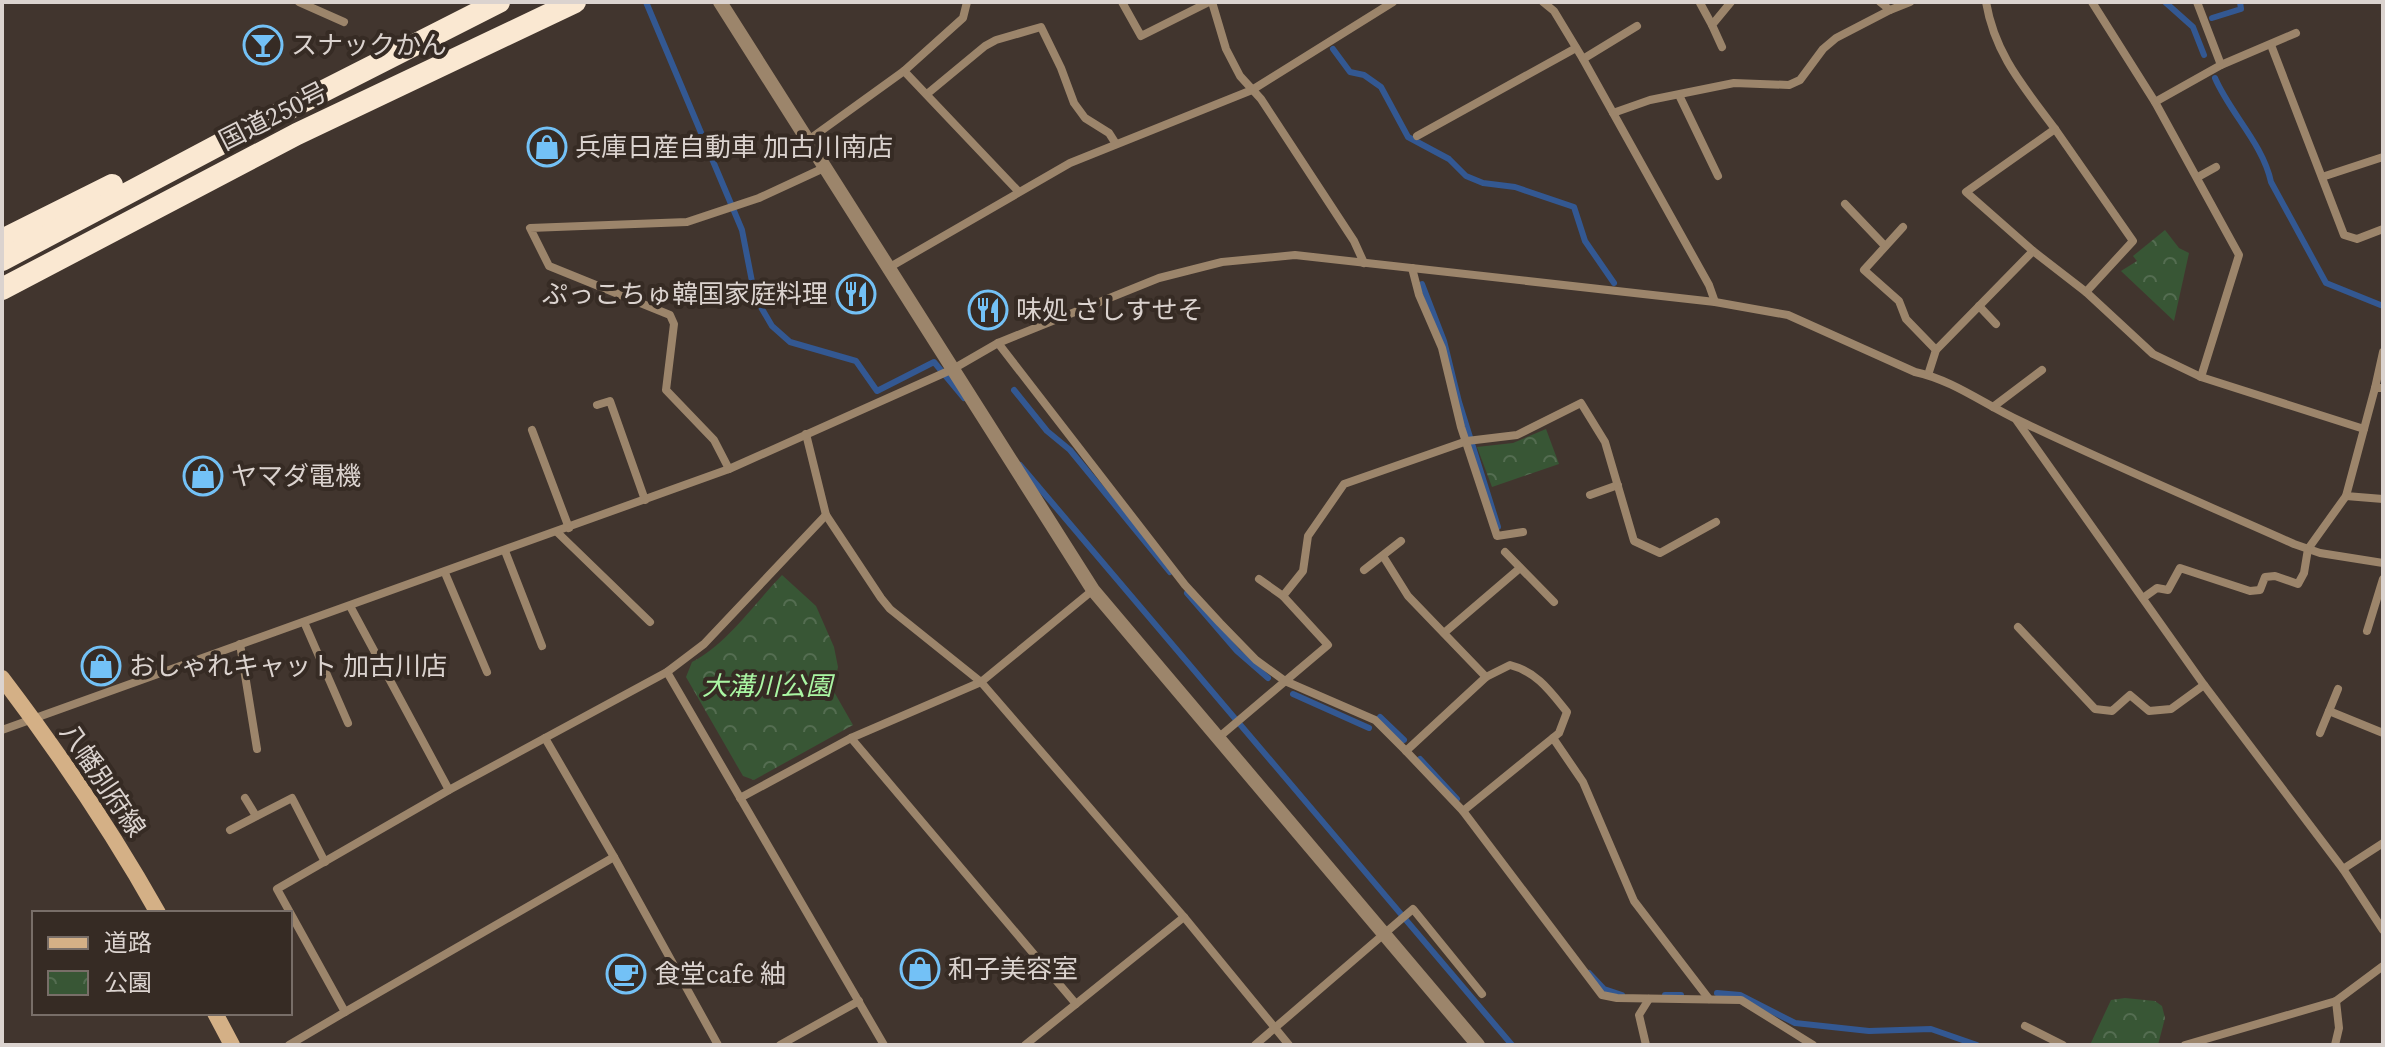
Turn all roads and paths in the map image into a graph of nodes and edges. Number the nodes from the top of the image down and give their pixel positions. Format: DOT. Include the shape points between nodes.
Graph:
graph roads {
  1 [pos="299,2"];
  2 [pos="499,2"];
  3 [pos="575,2"];
  4 [pos="720,2"];
  5 [pos="967,2"];
  6 [pos="1122,2"];
  7 [pos="1210,2"];
  8 [pos="1393,2"];
  9 [pos="1543,2"];
  10 [pos="1731,2"];
  11 [pos="1880,2"];
  12 [pos="1910,2"];
  13 [pos="1986,2"];
  14 [pos="2092,2"];
  15 [pos="2197,2"];
  16 [pos="1700,3"];
  17 [pos="1890,10"];
  18 [pos="344,22"];
  19 [pos="462,23"];
  20 [pos="1712,25"];
  21 [pos="1637,26"];
  22 [pos="2296,33"];
  23 [pos="2271,45"];
  24 [pos="1722,47"];
  25 [pos="1576,48"];
  26 [pos="1583,59"];
  27 [pos="2221,65"];
  28 [pos="904,71"];
  29 [pos="1252,90"];
  30 [pos="927,94"];
  31 [pos="1679,95"];
  32 [pos="2155,102"];
  33 [pos="1613,113"];
  34 [pos="2055,129"];
  35 [pos="1417,136"];
  36 [pos="807,141"];
  37 [pos="1116,144"];
  38 [pos="2383,157"];
  39 [pos="826,167"];
  40 [pos="2216,167"];
  41 [pos="1718,176"];
  42 [pos="2198,177"];
  43 [pos="2322,177"];
  44 [pos="1018,191"];
  45 [pos="1845,204"];
  46 [pos="1903,227"];
  47 [pos="2383,229"];
  48 [pos="2,240"];
  49 [pos="1885,246"];
  50 [pos="2033,251"];
  51 [pos="2,260"];
  52 [pos="1364,263"];
  53 [pos="890,267"];
  54 [pos="1412,268"];
  55 [pos="2,289"];
  56 [pos="2086,292"];
  57 [pos="1715,302"];
  58 [pos="1979,306"];
  59 [pos="1996,324"];
  60 [pos="998,343"];
  61 [pos="1936,350"];
  62 [pos="2383,352"];
  63 [pos="953,369"];
  64 [pos="2042,370"];
  65 [pos="1928,375"];
  66 [pos="2201,377"];
  67 [pos="2379,388"];
  68 [pos="597,405"];
  69 [pos="1993,407"];
  70 [pos="2017,420"];
  71 [pos="2364,429"];
  72 [pos="532,430"];
  73 [pos="806,434"];
  74 [pos="1467,441"];
  75 [pos="729,469"];
  76 [pos="1618,485"];
  77 [pos="1590,495"];
  78 [pos="2346,496"];
  79 [pos="2383,499"];
  80 [pos="645,500"];
  81 [pos="826,515"];
  82 [pos="1716,522"];
  83 [pos="569,528"];
  84 [pos="557,532"];
  85 [pos="1523,532"];
  86 [pos="1401,541"];
  87 [pos="2308,549"];
  88 [pos="505,551"];
  89 [pos="1505,552"];
  90 [pos="1383,556"];
  91 [pos="2383,563"];
  92 [pos="1520,568"];
  93 [pos="1364,570"];
  94 [pos="445,573"];
  95 [pos="1259,579"];
  96 [pos="2383,579"];
  97 [pos="1093,590"];
  98 [pos="1283,596"];
  99 [pos="2143,598"];
  100 [pos="1554,602"];
  101 [pos="350,606"];
  102 [pos="304,622"];
  103 [pos="650,622"];
  104 [pos="2018,627"];
  105 [pos="2367,631"];
  106 [pos="1444,633"];
  107 [pos="240,644"];
  108 [pos="542,646"];
  109 [pos="487,672"];
  110 [pos="667,672"];
  111 [pos="1486,677"];
  112 [pos="2,678"];
  113 [pos="1285,681"];
  114 [pos="981,682"];
  115 [pos="2204,685"];
  116 [pos="2338,689"];
  117 [pos="2329,711"];
  118 [pos="33,719"];
  119 [pos="348,723"];
  120 [pos="2,730"];
  121 [pos="2320,733"];
  122 [pos="2383,733"];
  123 [pos="545,738"];
  124 [pos="851,738"];
  125 [pos="1218,738"];
  126 [pos="1553,738"];
  127 [pos="257,749"];
  128 [pos="1406,751"];
  129 [pos="449,790"];
  130 [pos="245,798"];
  131 [pos="740,798"];
  132 [pos="1463,811"];
  133 [pos="256,816"];
  134 [pos="230,830"];
  135 [pos="2383,843"];
  136 [pos="614,857"];
  137 [pos="325,862"];
  138 [pos="2343,869"];
  139 [pos="157,911"];
  140 [pos="289,911"];
  141 [pos="292,916"];
  142 [pos="1184,917"];
  143 [pos="2383,930"];
  144 [pos="1385,935"];
  145 [pos="2383,966"];
  146 [pos="1482,994"];
  147 [pos="1649,999"];
  148 [pos="1709,999"];
  149 [pos="859,1001"];
  150 [pos="2336,1001"];
  151 [pos="1076,1004"];
  152 [pos="345,1012"];
  153 [pos="216,1015"];
  154 [pos="2025,1026"];
  155 [pos="1275,1028"];
  156 [pos="2235,1032"];
  157 [pos="232,1045"];
  158 [pos="289,1045"];
  159 [pos="718,1045"];
  160 [pos="780,1045"];
  161 [pos="884,1045"];
  162 [pos="1025,1045"];
  163 [pos="1255,1045"];
  164 [pos="1289,1045"];
  165 [pos="1478,1045"];
  166 [pos="1646,1045"];
  167 [pos="1813,1045"];
  168 [pos="2063,1045"];
  169 [pos="2185,1045"];
  170 [pos="2237,1045"];
  171 [pos="2335,1045"];
  1 -- 18 [label="street"];
  2 -- 19 [label="highway, 国道250号"];
  3 -- 55 [label="highway, 国道250号" via="297,134"];
  4 -- 36 [label="street"];
  5 -- 28 [label="street" via="963,18"];
  6 -- 7 [label="street" via="1141,36"];
  7 -- 29 [label="street" via="1226,49"];
  8 -- 29 [label="street"];
  9 -- 25 [label="street"];
  10 -- 20 [label="street"];
  11 -- 17 [label="street"];
  12 -- 17 [label="street"];
  13 -- 34 [label="street" via="1990,28 2005,60"];
  14 -- 32 [label="street"];
  15 -- 27 [label="street"];
  16 -- 20 [label="street"];
  17 -- 31 [label="street" via="1836,38 1800,80 1789,85 1734,83"];
  19 -- 48 [label="highway" via="405,38"];
  19 -- 51 [label="highway, 国道250号"];
  20 -- 24 [label="street"];
  21 -- 26 [label="street"];
  22 -- 23 [label="street"];
  23 -- 27 [label="street"];
  23 -- 43 [label="street"];
  25 -- 26 [label="street"];
  25 -- 35 [label="street"];
  26 -- 33 [label="street"];
  27 -- 32 [label="street"];
  28 -- 30 [label="street"];
  28 -- 36 [label="street"];
  29 -- 37 [label="street"];
  29 -- 52 [label="street"];
  30 -- 37 [label="street" via="996,40 1041,27 1074,103"];
  30 -- 44 [label="street"];
  31 -- 33 [label="street"];
  31 -- 41 [label="street"];
  32 -- 42 [label="street"];
  33 -- 57 [label="street"];
  34 -- 50 [label="street" via="1966,192"];
  34 -- 56 [label="street" via="2133,241"];
  36 -- 39 [label="street"];
  37 -- 44 [label="street"];
  38 -- 43 [label="street"];
  39 -- 53 [label="street"];
  39 -- 75 [label="street" via="687,222 530,228 549,266 670,315 674,324 666,390 714,440"];
  40 -- 42 [label="street"];
  42 -- 66 [label="street" via="2239,255"];
  43 -- 47 [label="street" via="2344,235 2357,239"];
  44 -- 53 [label="street"];
  45 -- 49 [label="street"];
  46 -- 49 [label="street"];
  49 -- 61 [label="street" via="1864,270 1899,301 1906,319"];
  50 -- 56 [label="street"];
  50 -- 58 [label="street"];
  52 -- 54 [label="street"];
  52 -- 60 [label="street" via="1295,255 1222,262 1159,278"];
  53 -- 63 [label="street"];
  54 -- 57 [label="street"];
  54 -- 74 [label="street" via="1442,348"];
  56 -- 66 [label="street" via="2153,354"];
  57 -- 65 [label="street" via="1788,315"];
  58 -- 59 [label="street"];
  58 -- 61 [label="street"];
  60 -- 63 [label="street"];
  60 -- 113 [label="street" via="1185,585 1256,660"];
  61 -- 65 [label="street"];
  62 -- 67 [label="street"];
  63 -- 73 [label="street"];
  63 -- 97 [label="street"];
  64 -- 69 [label="street"];
  65 -- 69 [label="street"];
  66 -- 71 [label="street"];
  67 -- 71 [label="street"];
  68 -- 80 [label="street" via="610,401"];
  69 -- 70 [label="street"];
  70 -- 87 [label="street"];
  70 -- 99 [label="street"];
  71 -- 78 [label="street"];
  72 -- 83 [label="street"];
  73 -- 75 [label="street"];
  73 -- 81 [label="street"];
  74 -- 76 [label="street" via="1517,435 1581,403 1605,442"];
  74 -- 85 [label="street" via="1497,536"];
  74 -- 98 [label="street" via="1344,484 1308,536 1303,571"];
  75 -- 80 [label="street"];
  76 -- 77 [label="street"];
  76 -- 82 [label="street" via="1634,541 1660,553"];
  78 -- 79 [label="street"];
  78 -- 87 [label="street"];
  80 -- 83 [label="street"];
  81 -- 110 [label="street" via="704,644"];
  81 -- 114 [label="street" via="890,609"];
  83 -- 84 [label="street"];
  84 -- 88 [label="street"];
  84 -- 103 [label="street"];
  86 -- 90 [label="street"];
  87 -- 91 [label="street"];
  87 -- 99 [label="street" via="2298,584 2265,577 2260,590 2250,591 2180,568 2168,590 2157,588"];
  88 -- 94 [label="street"];
  88 -- 108 [label="street"];
  89 -- 92 [label="street"];
  90 -- 93 [label="street"];
  90 -- 106 [label="street" via="1408,596"];
  92 -- 100 [label="street"];
  92 -- 106 [label="street"];
  94 -- 101 [label="street"];
  94 -- 109 [label="street"];
  95 -- 98 [label="street"];
  96 -- 105 [label="street"];
  97 -- 114 [label="street"];
  97 -- 125 [label="street"];
  98 -- 113 [label="street" via="1328,645"];
  99 -- 115 [label="street"];
  101 -- 102 [label="street"];
  101 -- 129 [label="street"];
  102 -- 107 [label="street"];
  102 -- 119 [label="street"];
  104 -- 115 [label="street" via="2095,709 2112,711 2130,695 2149,711 2171,709"];
  106 -- 111 [label="street"];
  107 -- 118 [label="street"];
  107 -- 127 [label="street"];
  110 -- 123 [label="street"];
  110 -- 131 [label="street"];
  111 -- 126 [label="street" via="1510,665 1542,682 1567,712"];
  111 -- 128 [label="street"];
  112 -- 118 [label="main road, 八幡別府線"];
  113 -- 125 [label="street"];
  113 -- 128 [label="street" via="1375,720"];
  114 -- 124 [label="street"];
  114 -- 142 [label="street"];
  115 -- 138 [label="street"];
  116 -- 117 [label="street"];
  117 -- 121 [label="street"];
  117 -- 122 [label="street"];
  118 -- 120 [label="street"];
  118 -- 139 [label="main road, 八幡別府線"];
  123 -- 129 [label="street"];
  123 -- 136 [label="street"];
  124 -- 131 [label="street"];
  124 -- 151 [label="street"];
  125 -- 144 [label="street"];
  126 -- 132 [label="street"];
  126 -- 148 [label="street" via="1583,782 1634,901"];
  128 -- 132 [label="street"];
  129 -- 137 [label="street"];
  130 -- 133 [label="street"];
  131 -- 149 [label="street"];
  132 -- 147 [label="street" via="1602,995"];
  133 -- 134 [label="street"];
  133 -- 137 [label="street" via="292,798"];
  135 -- 138 [label="street"];
  136 -- 152 [label="street"];
  136 -- 159 [label="street"];
  137 -- 140 [label="street" via="277,889"];
  138 -- 143 [label="street"];
  141 -- 152 [label="street"];
  142 -- 151 [label="street"];
  142 -- 155 [label="street"];
  144 -- 146 [label="street" via="1413,909"];
  144 -- 155 [label="street"];
  144 -- 165 [label="street"];
  145 -- 150 [label="street"];
  147 -- 148 [label="street"];
  147 -- 166 [label="street" via="1639,1015"];
  148 -- 167 [label="street" via="1741,1000"];
  149 -- 160 [label="street"];
  149 -- 161 [label="street"];
  150 -- 156 [label="street"];
  150 -- 171 [label="street"];
  151 -- 162 [label="street"];
  152 -- 158 [label="street"];
  153 -- 157 [label="main road"];
  154 -- 168 [label="street"];
  155 -- 163 [label="street"];
  155 -- 164 [label="street"];
  156 -- 169 [label="street"];
  156 -- 170 [label="street"];
}
